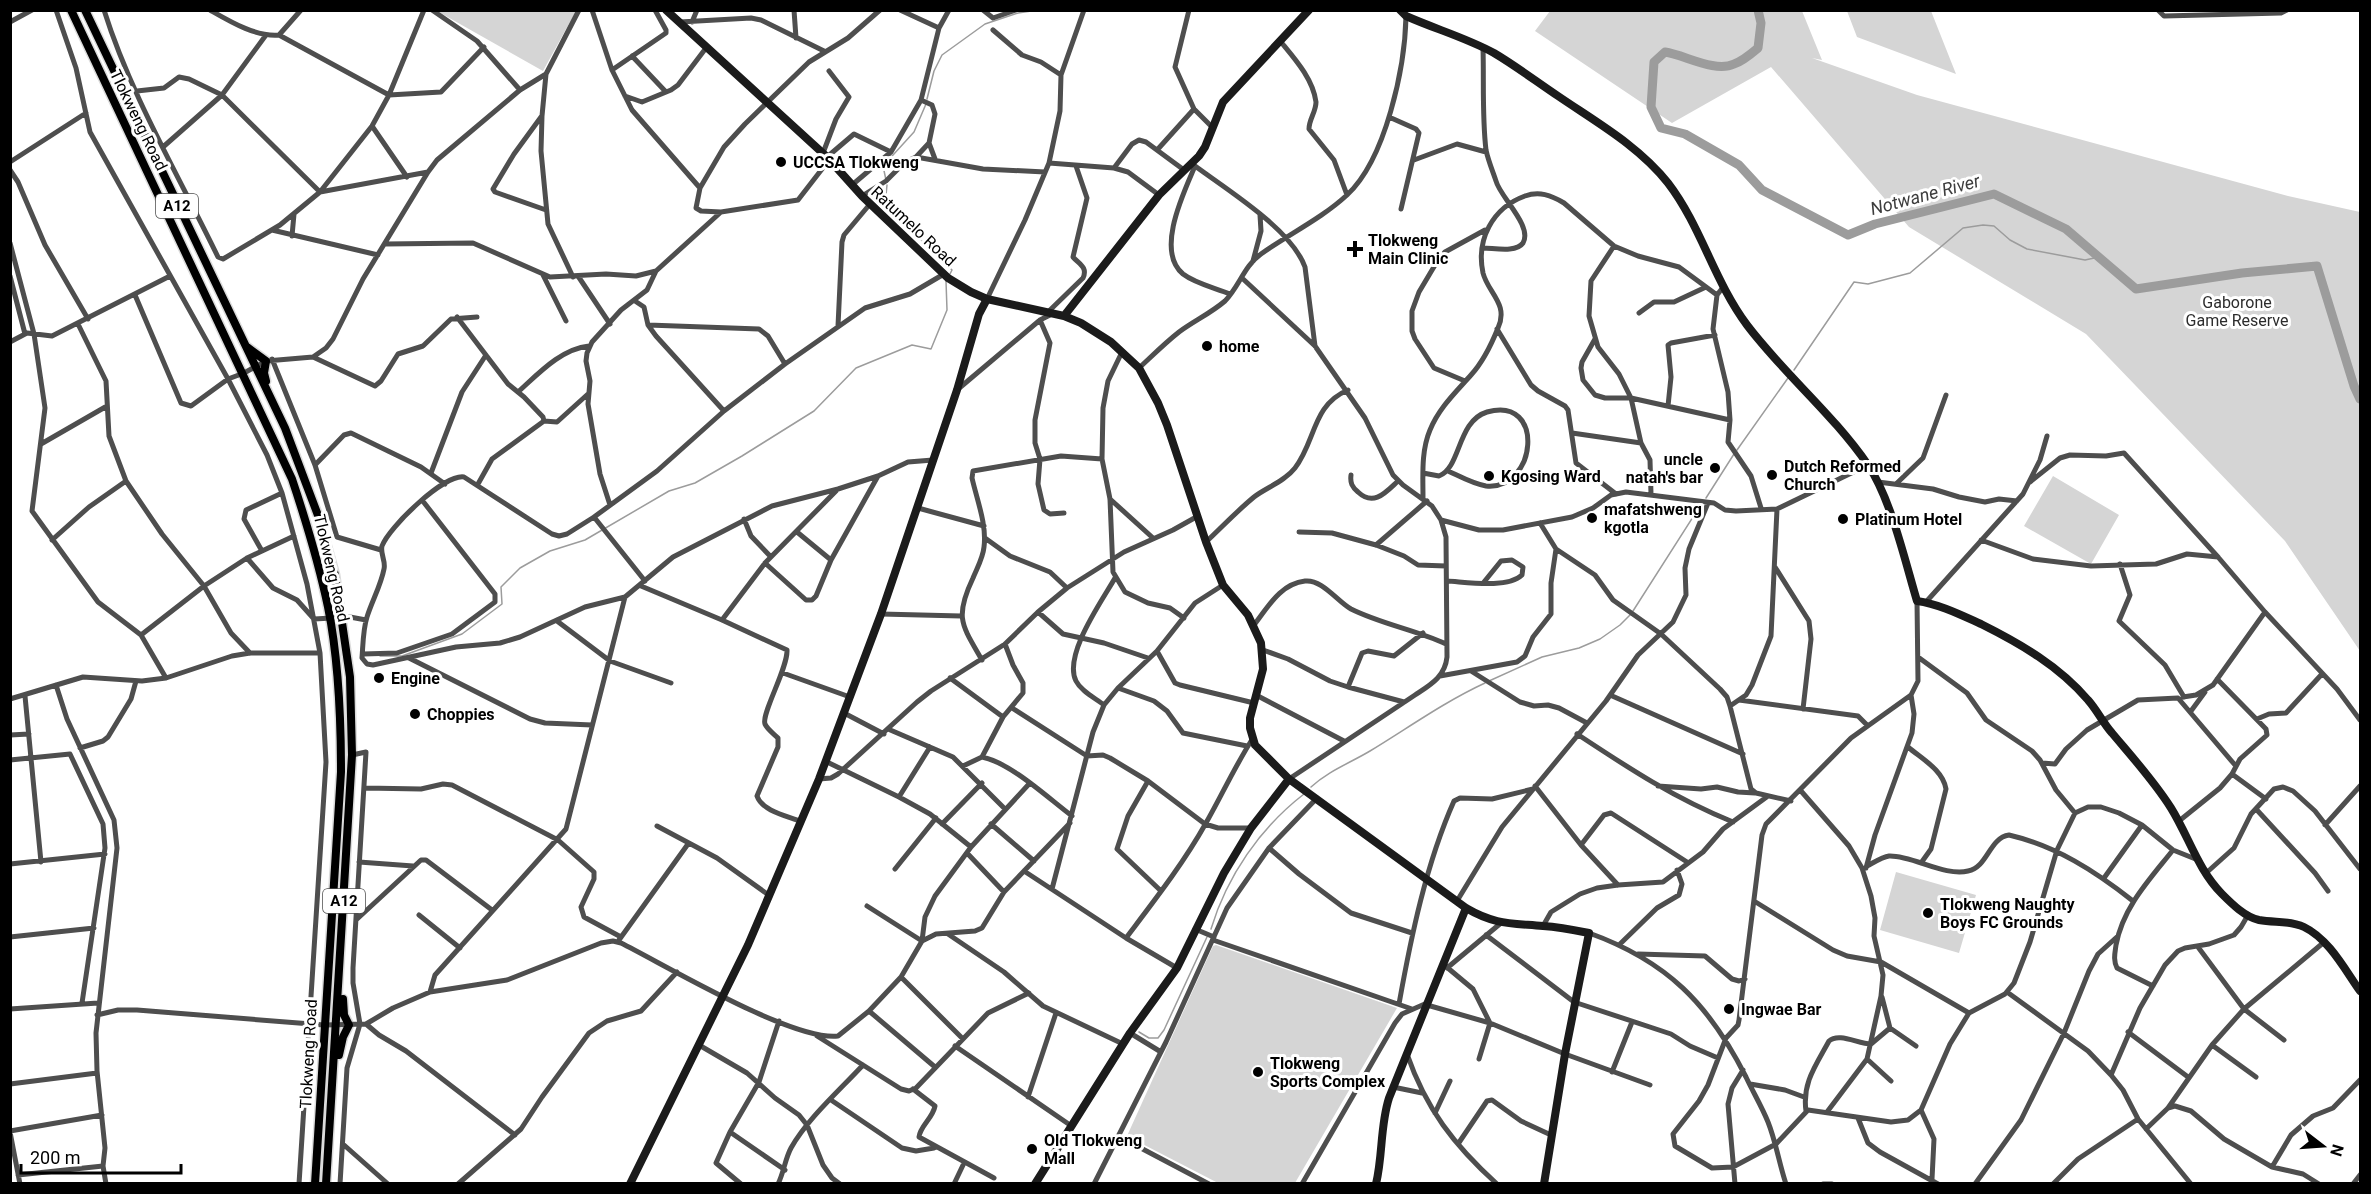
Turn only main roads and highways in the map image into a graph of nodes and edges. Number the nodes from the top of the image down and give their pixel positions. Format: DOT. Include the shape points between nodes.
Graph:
graph roads {
  1 [pos="71,10"];
  2 [pos="85,10"];
  3 [pos="89,10"];
  4 [pos="96,37"];
  5 [pos="244,345"];
  6 [pos="273,401"];
  7 [pos="339,984"];
  8 [pos="334,1072"];
  9 [pos="315,1184"];
  10 [pos="326,1184"];
  1 -- 9 [label="main road, Tlokweng Road / A12" via="292,479 330,620 341,724 340,772"];
  2 -- 4 [label="main road, Tlokweng Road / A12"];
  3 -- 4 [label="main road"];
  4 -- 5 [label="main road, Tlokweng Road / A12"];
  5 -- 6 [label="main road, Tlokweng Road / A12"];
  5 -- 6 [label="main road" via="269,360 264,373"];
  6 -- 7 [label="main road, Tlokweng Road / A12" via="319,518 334,575 350,677 352,755"];
  7 -- 8 [label="main road, Tlokweng Road / A12"];
  7 -- 8 [label="main road" via="349,1025"];
  8 -- 10 [label="main road, Tlokweng Road / A12"];
}
